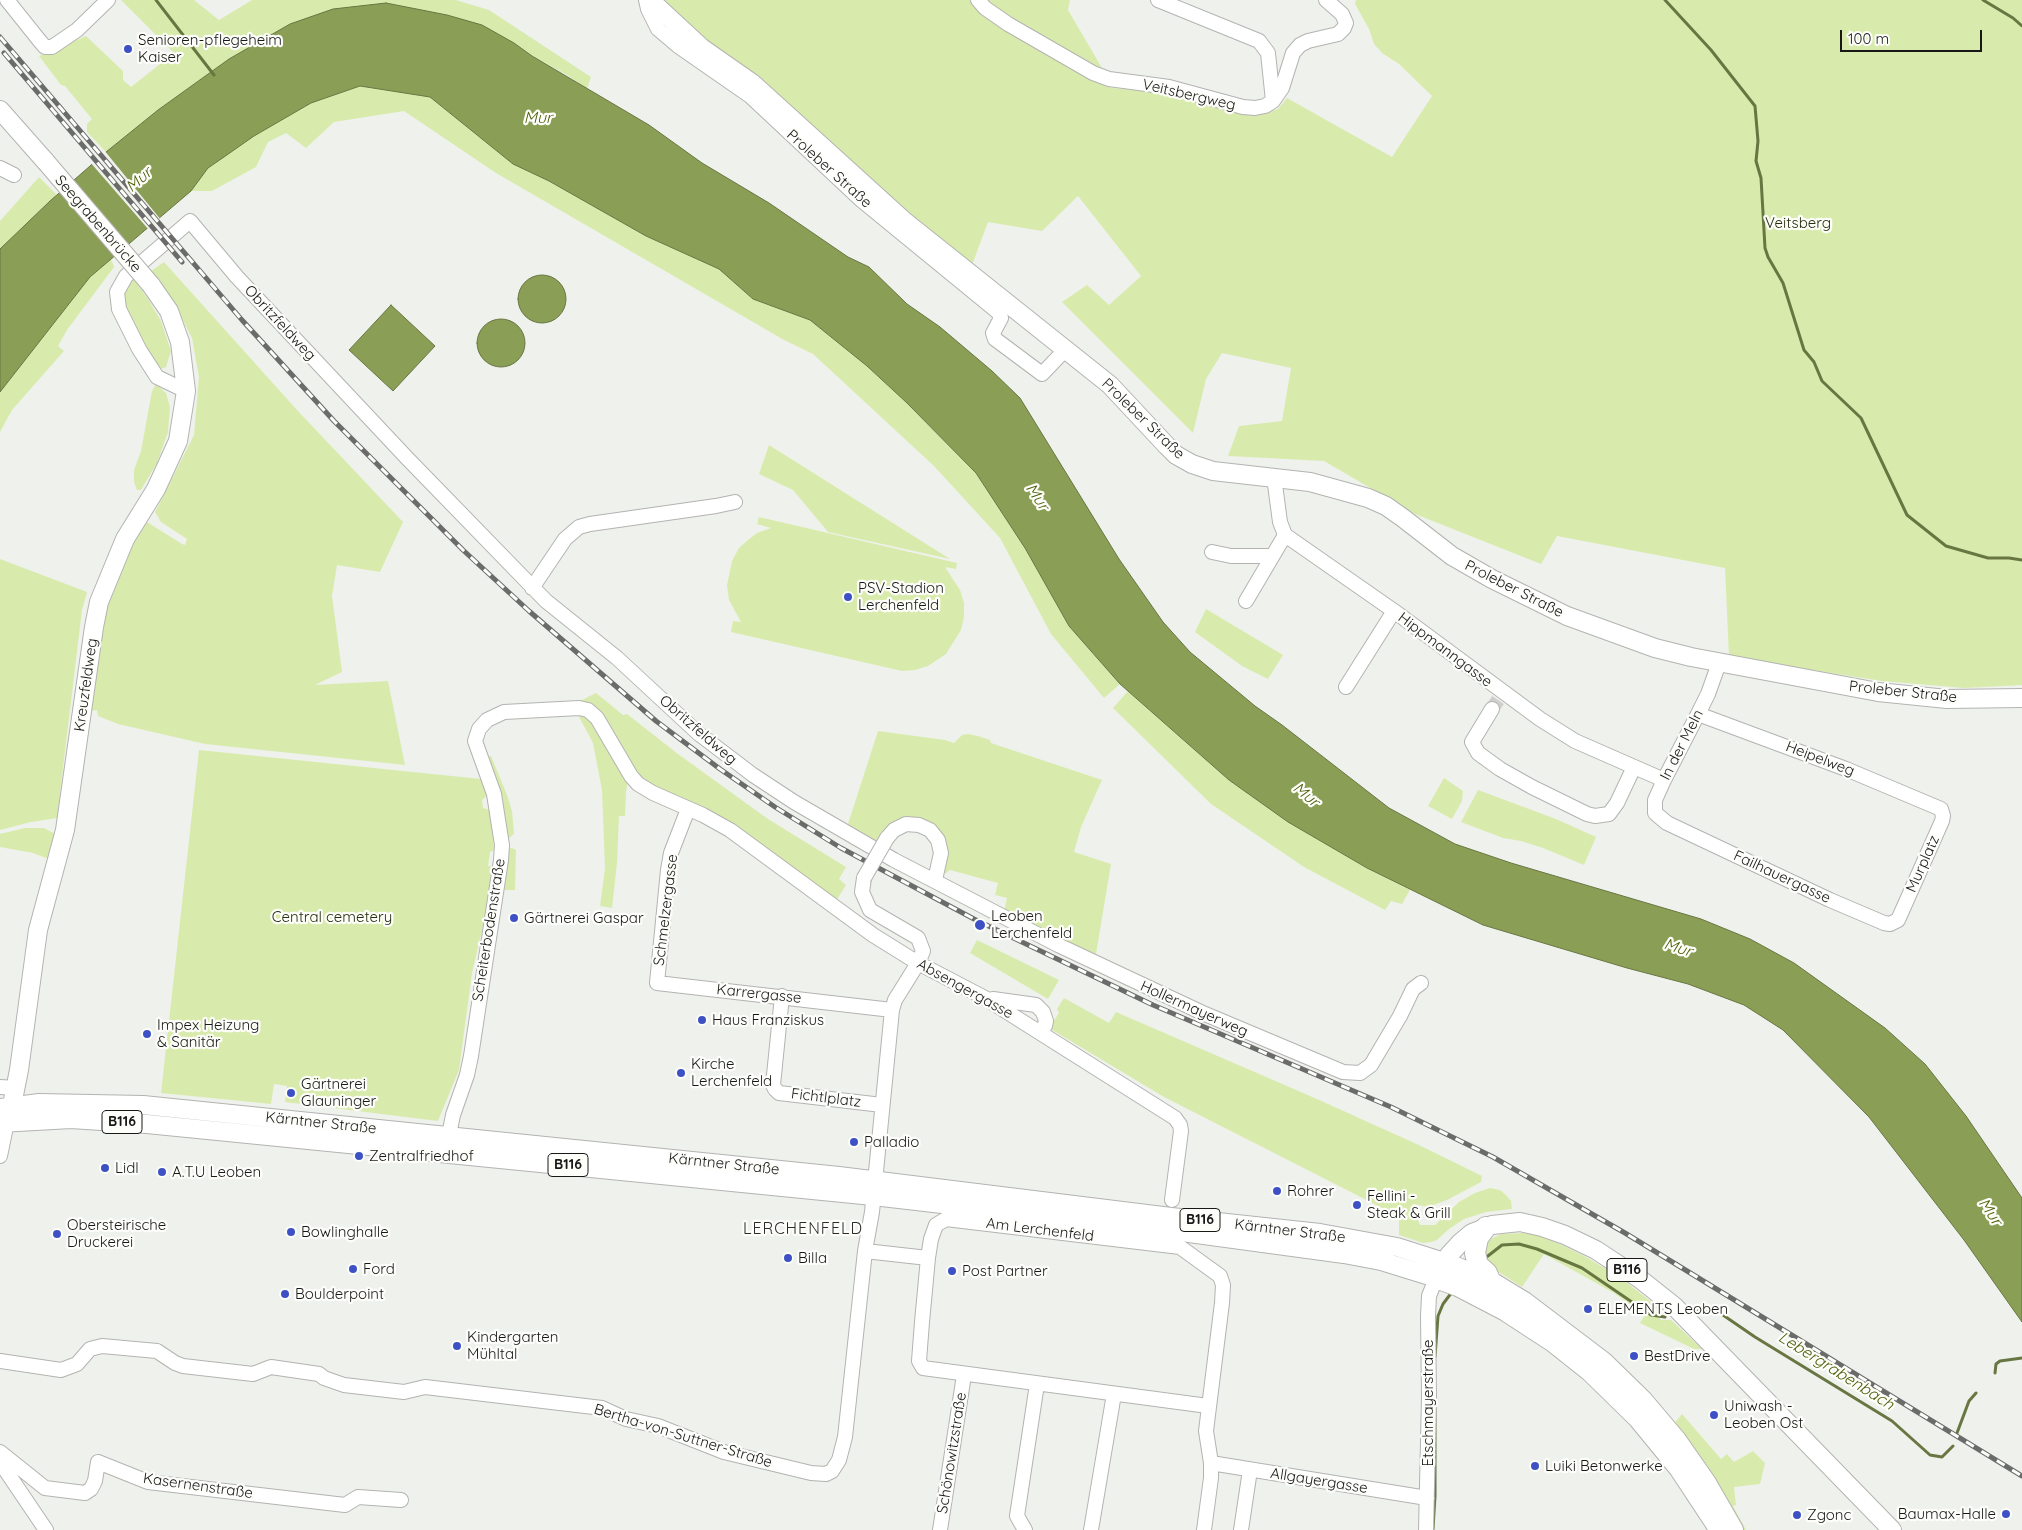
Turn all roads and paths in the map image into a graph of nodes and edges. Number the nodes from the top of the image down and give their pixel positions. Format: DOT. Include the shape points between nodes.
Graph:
graph roads {
  1 [pos="7,0"];
  2 [pos="108,0"];
  3 [pos="648,0"];
  4 [pos="978,0"];
  5 [pos="1158,0"];
  6 [pos="1326,0"];
  7 [pos="1347,0"];
  8 [pos="1342,14"];
  9 [pos="1273,101"];
  10 [pos="0,110"];
  11 [pos="0,168"];
  12 [pos="14,176"];
  13 [pos="151,285"];
  14 [pos="1065,350"];
  15 [pos="186,391"];
  16 [pos="1274,477"];
  17 [pos="735,502"];
  18 [pos="1285,535"];
  19 [pos="1212,552"];
  20 [pos="1272,556"];
  21 [pos="532,588"];
  22 [pos="1246,601"];
  23 [pos="1394,611"];
  24 [pos="1719,663"];
  25 [pos="1346,686"];
  26 [pos="2022,698"];
  27 [pos="1497,700"];
  28 [pos="1698,714"];
  29 [pos="1634,767"];
  30 [pos="1664,780"];
  31 [pos="1940,808"];
  32 [pos="688,809"];
  33 [pos="1667,823"];
  34 [pos="935,880"];
  35 [pos="1898,920"];
  36 [pos="918,963"];
  37 [pos="657,982"];
  38 [pos="1421,983"];
  39 [pos="782,996"];
  40 [pos="985,998"];
  41 [pos="892,1010"];
  42 [pos="1039,1032"];
  43 [pos="8,1087"];
  44 [pos="115,1104"];
  45 [pos="882,1105"];
  46 [pos="5,1115"];
  47 [pos="447,1144"];
  48 [pos="0,1156"];
  49 [pos="874,1188"];
  50 [pos="1172,1200"];
  51 [pos="1486,1227"];
  52 [pos="865,1251"];
  53 [pos="928,1258"];
  54 [pos="1440,1270"];
  55 [pos="1491,1282"];
  56 [pos="0,1362"];
  57 [pos="964,1375"];
  58 [pos="1037,1384"];
  59 [pos="1114,1394"];
  60 [pos="1208,1406"];
  61 [pos="0,1452"];
  62 [pos="0,1462"];
  63 [pos="1211,1462"];
  64 [pos="1250,1470"];
  65 [pos="1427,1498"];
  66 [pos="401,1500"];
  67 [pos="1711,1521"];
  68 [pos="46,1530"];
  69 [pos="940,1530"];
  70 [pos="1026,1530"];
  71 [pos="1091,1530"];
  72 [pos="1204,1530"];
  73 [pos="1241,1530"];
  74 [pos="1426,1530"];
  75 [pos="1720,1530"];
  76 [pos="1733,1530"];
  77 [pos="1892,1530"];
  1 -- 2 [label="street" via="39,40 52,47 77,30"];
  3 -- 14 [label="main road, Proleber Straße" via="702,48 752,83 896,215"];
  3 -- 14 [label="street, Proleber Straße" via="648,9 658,29 693,58 750,96 860,198 998,312 1001,318 993,333 995,339 1042,374"];
  4 -- 9 [label="street, Veitsbergweg" via="1008,24 1108,79 1169,87 1243,107 1255,108"];
  5 -- 9 [label="street" via="1259,41 1268,53"];
  6 -- 8 [label="street"];
  7 -- 8 [label="street"];
  8 -- 9 [label="street" via="1346,23 1338,34 1308,41 1293,53 1282,88"];
  10 -- 13 [label="main road, Seegrabenbrücke, bridge"];
  11 -- 12 [label="street"];
  13 -- 15 [label="main road, Kreuzfeldweg" via="169,311 180,342"];
  14 -- 16 [label="main road, Proleber Straße" via="1110,385 1166,446 1184,460 1212,471"];
  15 -- 21 [label="street, Obritzfeldweg" via="157,377 119,309 117,292 126,276 190,221 237,277"];
  15 -- 43 [label="main road, Kreuzfeldweg" via="178,440 168,466 125,539 99,602 65,830 40,922"];
  16 -- 18 [label="street"];
  16 -- 24 [label="main road, Proleber Straße" via="1331,486 1368,498 1403,518 1452,556 1538,603 1623,637"];
  17 -- 21 [label="street" via="579,528 565,539"];
  18 -- 20 [label="street"];
  18 -- 23 [label="street, Hippmanngasse"];
  19 -- 20 [label="street" via="1231,556"];
  20 -- 22 [label="street"];
  21 -- 34 [label="street, Obritzfeldweg" via="617,658 699,734 753,775 843,832"];
  23 -- 25 [label="street"];
  23 -- 27 [label="street, Hippmanngasse"];
  24 -- 26 [label="main road, Proleber Straße" via="1913,696"];
  24 -- 28 [label="street, In der Meln"];
  27 -- 29 [label="street, Hippmanngasse" via="1575,741"];
  27 -- 29 [label="street" via="1472,742 1478,753 1532,787 1595,816 1609,814"];
  28 -- 30 [label="street, In der Meln"];
  28 -- 31 [label="street, Heipelweg" via="1846,768"];
  29 -- 30 [label="street, Hippmanngasse"];
  30 -- 33 [label="street, In der Meln" via="1654,809 1655,814"];
  31 -- 35 [label="street, Murplatz" via="1944,816"];
  32 -- 36 [label="street, Absengergasse" via="730,830 873,935"];
  32 -- 37 [label="street, Schmelzergasse" via="671,853"];
  32 -- 47 [label="street, Scheiterbodenstraße" via="638,784 597,718 588,710 548,708 504,712 487,720 479,729 475,740 494,794 502,845 501,860 471,1056"];
  33 -- 35 [label="street, Failhauergasse" via="1884,923"];
  34 -- 36 [label="street, bridge" via="940,846 930,830 919,824 906,824 894,830 864,878 862,892 870,910 918,938 923,951"];
  34 -- 38 [label="street, Hollermayerweg" via="1132,981 1343,1072 1360,1073 1371,1065 1413,989"];
  36 -- 40 [label="street, Absengergasse"];
  36 -- 41 [label="street, Fichtlplatz"];
  37 -- 39 [label="street, Karrergasse"];
  39 -- 41 [label="street, Karrergasse"];
  39 -- 45 [label="street, Fichtlplatz" via="772,1085 775,1089 780,1093"];
  40 -- 42 [label="street, Absengergasse"];
  40 -- 42 [label="street" via="1036,1005 1046,1021"];
  41 -- 45 [label="street, Fichtlplatz"];
  42 -- 50 [label="street, Absengergasse" via="1176,1118 1181,1131"];
  43 -- 44 [label="main road" via="110,1096"];
  43 -- 46 [label="main road, Kreuzfeldweg"];
  44 -- 46 [label="main road, Kärntner Straße / B116" via="39,1103"];
  44 -- 47 [label="main road, Kärntner Straße / B116" via="198,1110"];
  45 -- 49 [label="street, Fichtlplatz"];
  46 -- 47 [label="main road, Kärntner Straße / B116"];
  46 -- 48 [label="street"];
  47 -- 49 [label="main road, Kärntner Straße / B116"];
  47 -- 49 [label="main road, Kärntner Straße / B116" via="563,1144"];
  49 -- 52 [label="street"];
  49 -- 54 [label="main road, Kärntner Straße / B116"];
  51 -- 54 [label="main road, B116" via="1460,1242"];
  51 -- 55 [label="highway" via="1478,1238 1475,1257"];
  51 -- 77 [label="main road, B116" via="1520,1222 1542,1227 1596,1250 1640,1279 1674,1306"];
  52 -- 53 [label="street"];
  52 -- 56 [label="street, Bertha-von-Suttner-Straße" via="845,1437 836,1466 826,1474 724,1452 658,1426 626,1420 602,1408 425,1387 404,1392 344,1385 319,1374 271,1367 253,1374 183,1366 157,1351 102,1346 90,1349 77,1364 61,1370"];
  53 -- 57 [label="street, Am Lerchenfeld" via="919,1363 925,1369"];
  53 -- 60 [label="street, Am Lerchenfeld" via="934,1228 946,1219 1180,1247 1216,1272 1223,1282"];
  54 -- 55 [label="highway"];
  54 -- 65 [label="street, Etschmayerstraße" via="1429,1296"];
  54 -- 67 [label="highway" via="1458,1286 1506,1311 1552,1341 1591,1372 1638,1418 1679,1468"];
  55 -- 76 [label="highway" via="1556,1324 1603,1362 1643,1401 1706,1483"];
  57 -- 58 [label="street, Am Lerchenfeld"];
  57 -- 69 [label="street, Schönowitzstraße"];
  58 -- 59 [label="street, Am Lerchenfeld"];
  58 -- 70 [label="street" via="1017,1516"];
  59 -- 60 [label="street, Am Lerchenfeld"];
  59 -- 71 [label="street"];
  60 -- 63 [label="street" via="1206,1431"];
  61 -- 66 [label="street, Kasernenstraße" via="45,1488 85,1493 95,1481 98,1462 148,1482 345,1505 358,1497"];
  62 -- 68 [label="street"];
  63 -- 64 [label="street, Allgayergasse"];
  63 -- 72 [label="street"];
  64 -- 65 [label="street, Allgayergasse"];
  64 -- 73 [label="street"];
  65 -- 74 [label="street, Etschmayerstraße"];
  67 -- 75 [label="highway"];
}
